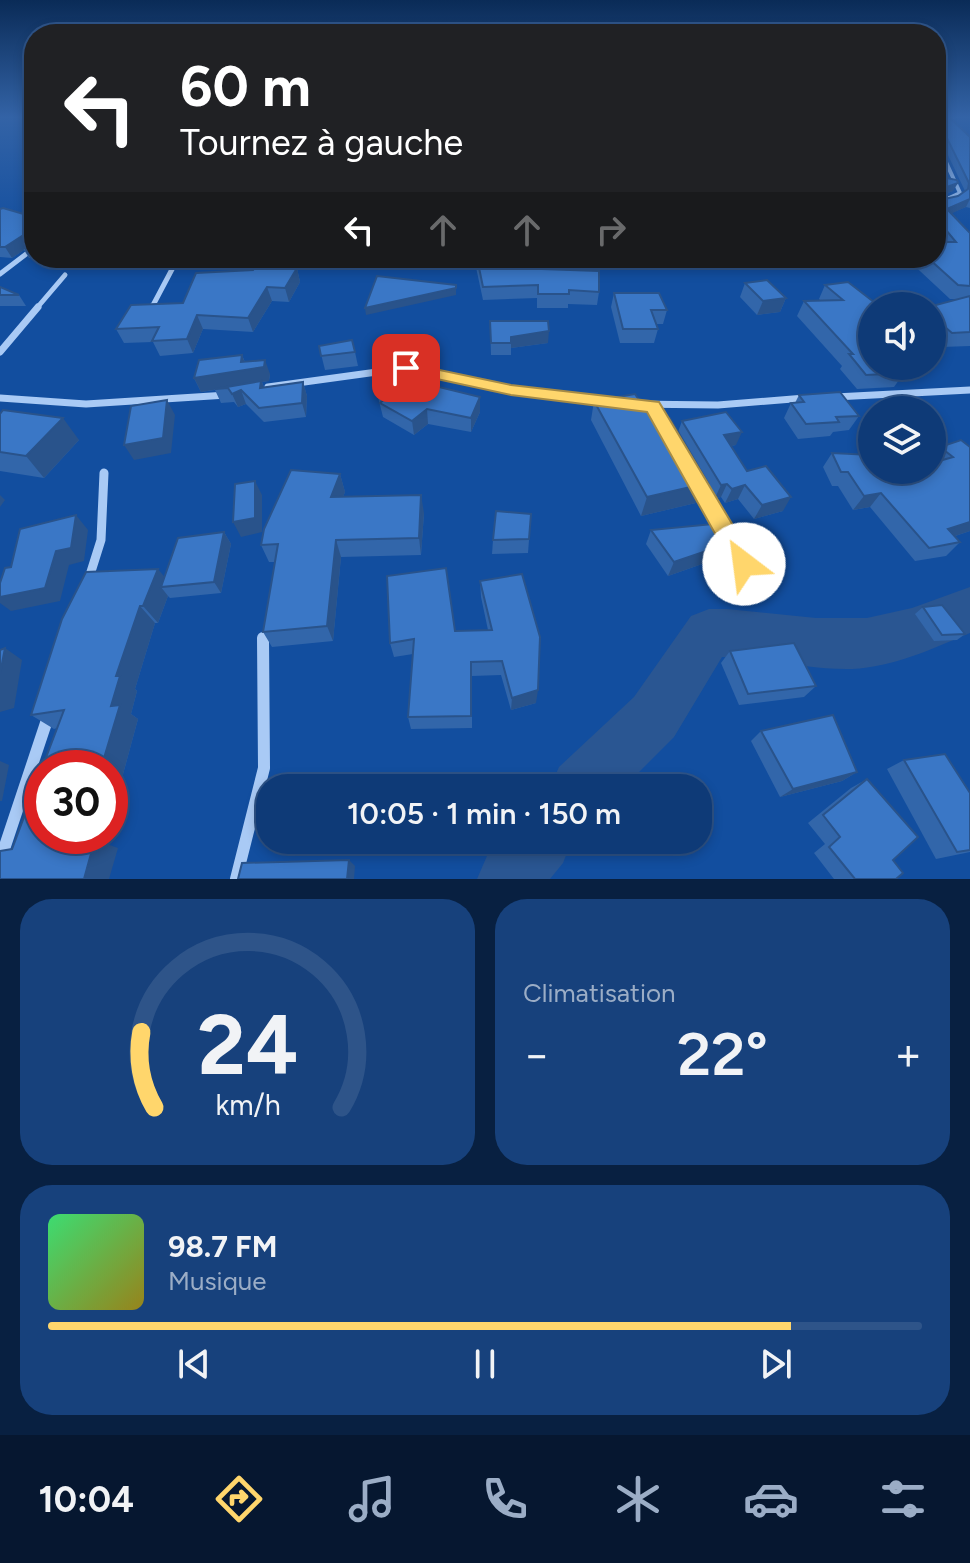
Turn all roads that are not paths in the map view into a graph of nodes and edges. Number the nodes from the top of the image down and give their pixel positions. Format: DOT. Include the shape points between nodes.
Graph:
graph roads {
  1 [pos="946,162"];
  2 [pos="946,200"];
  3 [pos="24,256"];
  4 [pos="173,268"];
  5 [pos="0,274"];
  6 [pos="65,275"];
  7 [pos="149,313"];
  8 [pos="0,352"];
  9 [pos="254,390"];
  10 [pos="970,390"];
  11 [pos="240,392"];
  12 [pos="831,397"];
  13 [pos="0,398"];
  14 [pos="818,398"];
  15 [pos="653,406"];
  16 [pos="661,420"];
  17 [pos="691,472"];
  18 [pos="104,473"];
  19 [pos="744,564"];
  20 [pos="88,585"];
  21 [pos="263,638"];
  22 [pos="51,704"];
  23 [pos="0,861"];
  24 [pos="236,879"];
  1 -- 2 [label="street" via="960,193"];
  3 -- 5 [label="street"];
  4 -- 7 [label="street"];
  6 -- 8 [label="street"];
  9 -- 15 [label="street" via="406,368 511,390"];
  10 -- 12 [label="street"];
  11 -- 13 [label="street" via="86,404"];
  14 -- 15 [label="street"];
  15 -- 16 [label="street"];
  17 -- 19 [label="street"];
  18 -- 20 [label="street" via="101,540"];
  21 -- 24 [label="street" via="264,768"];
  22 -- 23 [label="street"];
}
